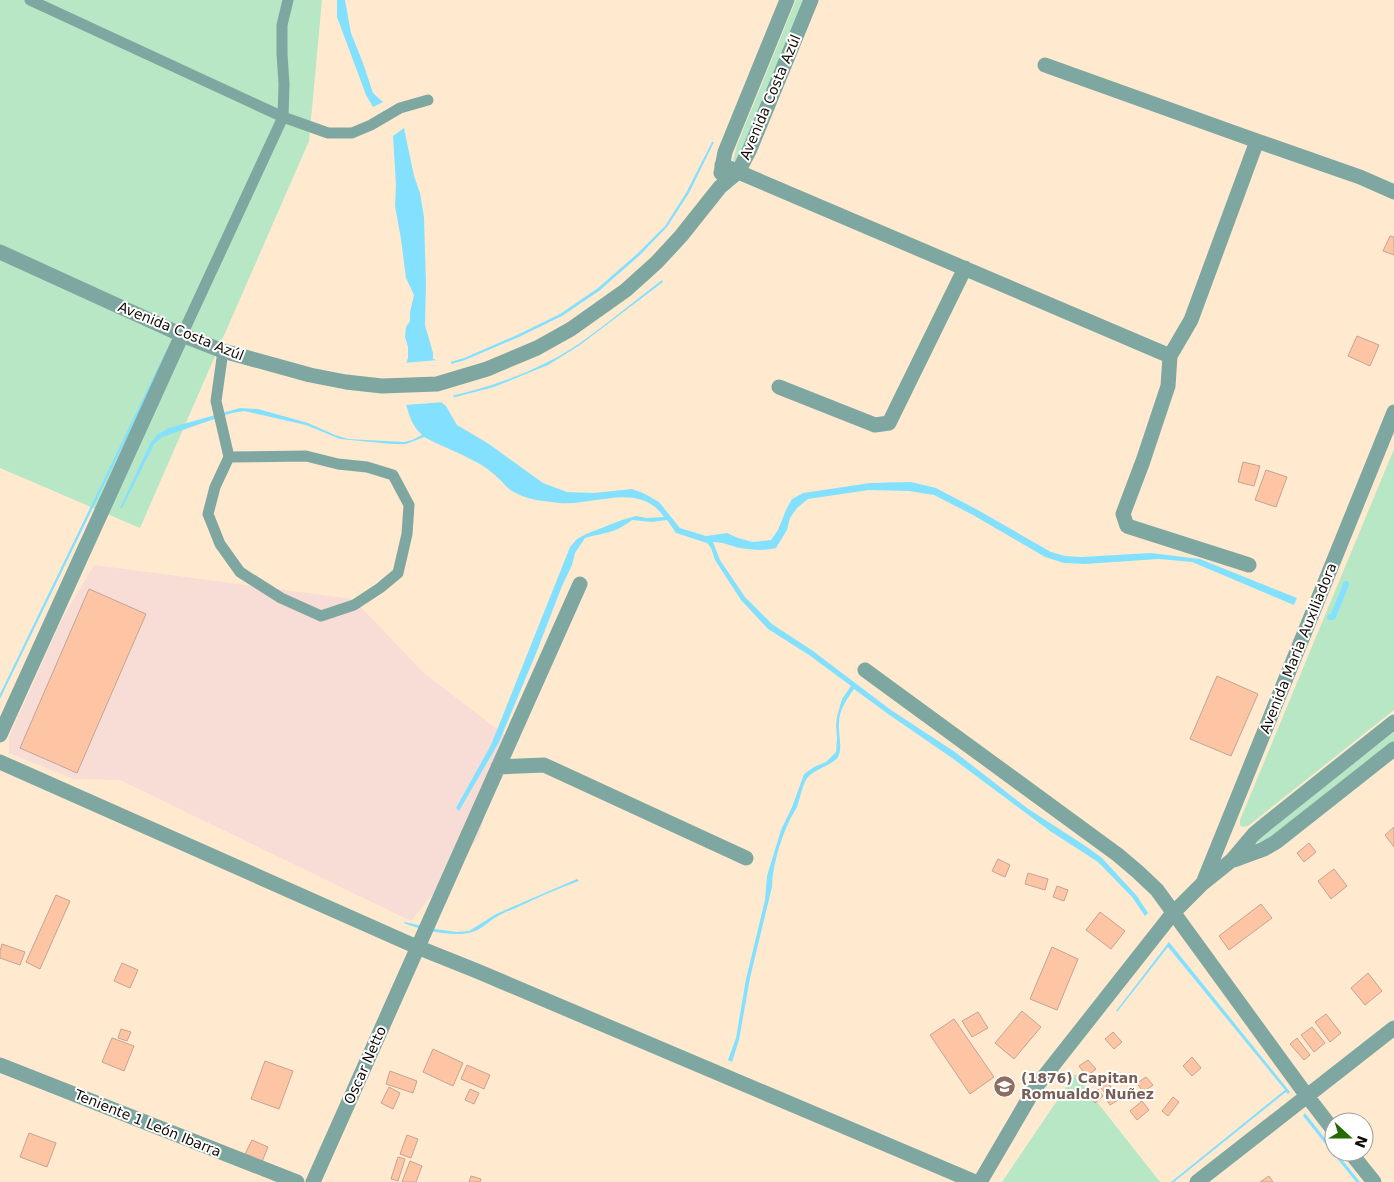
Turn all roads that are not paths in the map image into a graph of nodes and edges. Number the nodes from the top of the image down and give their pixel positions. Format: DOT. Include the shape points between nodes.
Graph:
graph roads {
  1 [pos="30,0"];
  2 [pos="288,0"];
  3 [pos="787,0"];
  4 [pos="810,0"];
  5 [pos="1045,65"];
  6 [pos="428,100"];
  7 [pos="283,117"];
  8 [pos="1257,141"];
  9 [pos="722,165"];
  10 [pos="738,172"];
  11 [pos="720,187"];
  12 [pos="1394,192"];
  13 [pos="0,252"];
  14 [pos="965,268"];
  15 [pos="182,335"];
  16 [pos="223,351"];
  17 [pos="1170,356"];
  18 [pos="779,387"];
  19 [pos="1394,412"];
  20 [pos="229,457"];
  21 [pos="1249,565"];
  22 [pos="580,584"];
  23 [pos="865,670"];
  24 [pos="1394,722"];
  25 [pos="0,735"];
  26 [pos="1394,749"];
  27 [pos="0,762"];
  28 [pos="498,766"];
  29 [pos="746,858"];
  30 [pos="1232,860"];
  31 [pos="1202,884"];
  32 [pos="1173,913"];
  33 [pos="417,947"];
  34 [pos="1394,1028"];
  35 [pos="0,1065"];
  36 [pos="1307,1096"];
  37 [pos="1324,1118"];
  38 [pos="1358,1162"];
  39 [pos="297,1182"];
  40 [pos="313,1182"];
  41 [pos="975,1182"];
  42 [pos="980,1182"];
  43 [pos="1197,1182"];
  44 [pos="1374,1182"];
  1 -- 7 [label="lane"];
  2 -- 7 [label="lane" via="282,25"];
  3 -- 9 [label="street, Avenida Costa Azúl"];
  4 -- 10 [label="street, Avenida Costa Azúl"];
  5 -- 8 [label="street"];
  6 -- 7 [label="lane" via="400,108 352,133 328,133"];
  7 -- 15 [label="lane"];
  8 -- 12 [label="street"];
  8 -- 17 [label="street" via="1191,320"];
  9 -- 10 [label="street"];
  9 -- 11 [label="street, Avenida Costa Azúl"];
  10 -- 11 [label="street, Avenida Costa Azúl"];
  10 -- 14 [label="street"];
  11 -- 16 [label="street, Avenida Costa Azúl" via="681,236 626,290 538,348 487,369 437,384 382,386 310,375"];
  13 -- 15 [label="street, Avenida Costa Azúl"];
  14 -- 17 [label="street"];
  14 -- 18 [label="street" via="889,423 875,424"];
  15 -- 16 [label="street, Avenida Costa Azúl"];
  15 -- 25 [label="street"];
  16 -- 20 [label="lane" via="216,401"];
  17 -- 21 [label="street" via="1168,386 1123,514 1127,526"];
  19 -- 31 [label="street, Avenida Maria Auxiliadora"];
  20 -- 20 [label="lane" via="214,487 208,514 220,544 240,572 280,598 322,616 354,605 398,574 407,534 409,505 393,474 306,456"];
  22 -- 28 [label="street, Oscar Netto"];
  23 -- 32 [label="street" via="1118,855 1157,890"];
  24 -- 30 [label="street" via="1254,834"];
  26 -- 30 [label="street" via="1276,842"];
  27 -- 33 [label="street"];
  28 -- 29 [label="street" via="544,765"];
  28 -- 33 [label="street, Oscar Netto"];
  30 -- 31 [label="street"];
  31 -- 32 [label="street"];
  32 -- 36 [label="street"];
  32 -- 42 [label="street" via="1035,1088"];
  33 -- 40 [label="street, Oscar Netto"];
  33 -- 41 [label="street"];
  34 -- 36 [label="street"];
  35 -- 39 [label="street, Teniente 1 León Ibarra"];
  36 -- 37 [label="street"];
  36 -- 43 [label="street"];
  38 -- 44 [label="street"];
}
